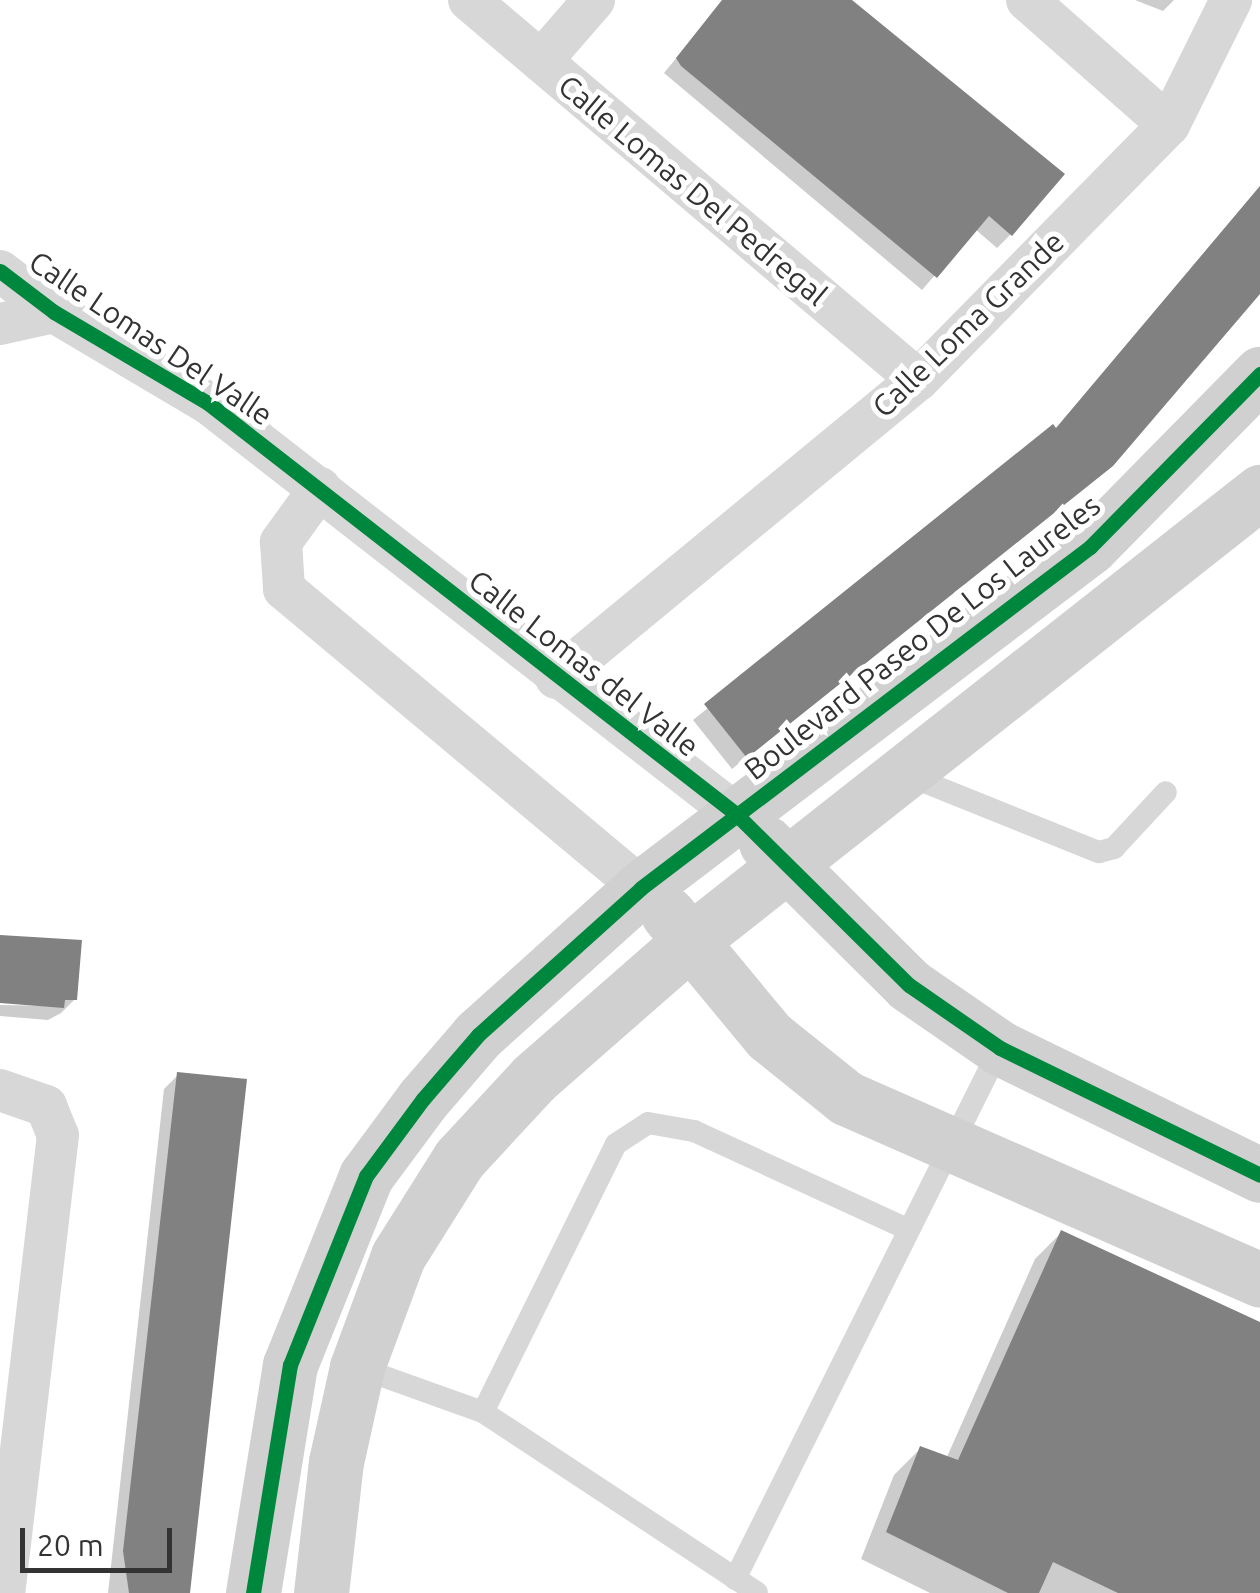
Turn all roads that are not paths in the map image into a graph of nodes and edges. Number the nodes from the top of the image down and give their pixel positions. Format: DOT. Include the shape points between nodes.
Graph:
graph roads {
  1 [pos="469,0"];
  2 [pos="594,0"];
  3 [pos="1027,0"];
  4 [pos="1232,0"];
  5 [pos="541,61"];
  6 [pos="1169,125"];
  7 [pos="0,270"];
  8 [pos="54,312"];
  9 [pos="0,324"];
  10 [pos="1260,374"];
  11 [pos="918,380"];
  12 [pos="320,488"];
  13 [pos="1260,492"];
  14 [pos="556,678"];
  15 [pos="907,775"];
  16 [pos="1166,792"];
  17 [pos="736,814"];
  18 [pos="791,867"];
  19 [pos="641,888"];
  20 [pos="694,938"];
  21 [pos="1000,1048"];
  22 [pos="0,1090"];
  23 [pos="952,1148"];
  24 [pos="1260,1176"];
  25 [pos="907,1229"];
  26 [pos="1260,1280"];
  27 [pos="357,1367"];
  28 [pos="483,1412"];
  29 [pos="735,1579"];
  30 [pos="4,1593"];
  31 [pos="252,1593"];
  32 [pos="321,1593"];
  33 [pos="757,1593"];
  1 -- 5 [label="street, Calle Lomas Del Pedregal"];
  2 -- 5 [label="street"];
  3 -- 6 [label="street"];
  4 -- 6 [label="street, Calle Loma Grande"];
  5 -- 11 [label="street, Calle Lomas Del Pedregal"];
  6 -- 11 [label="street, Calle Loma Grande"];
  7 -- 8 [label="street, Calle Lomas Del Valle"];
  8 -- 9 [label="street"];
  8 -- 12 [label="street, Calle Lomas Del Valle" via="208,403"];
  10 -- 17 [label="street, Boulevard Paseo De Los Laureles" via="1090,547"];
  11 -- 14 [label="street, Calle Loma Grande"];
  12 -- 14 [label="street, Calle Lomas del Valle"];
  12 -- 19 [label="street" via="281,542 284,589"];
  13 -- 15 [label="street"];
  14 -- 17 [label="street, Calle Lomas del Valle"];
  15 -- 16 [label="lane" via="1099,852 1114,848"];
  15 -- 18 [label="street"];
  17 -- 18 [label="street, Calle Lomas del Valle"];
  17 -- 19 [label="street, Boulevard Paseo De Los Laureles"];
  18 -- 20 [label="street"];
  18 -- 21 [label="street, Calle Lomas del Valle" via="909,984"];
  19 -- 20 [label="street"];
  19 -- 31 [label="street, Boulevard Paseo De Los Laureles" via="478,1035 366,1176 290,1366"];
  20 -- 23 [label="street" via="769,1036 846,1098"];
  20 -- 27 [label="street" via="534,1078 459,1159 398,1256"];
  21 -- 23 [label="lane"];
  21 -- 24 [label="street, Calle Lomas del Valle"];
  22 -- 30 [label="street" via="46,1106 58,1135"];
  23 -- 25 [label="lane"];
  23 -- 26 [label="street"];
  25 -- 28 [label="lane" via="694,1131 648,1123 616,1144"];
  25 -- 29 [label="lane"];
  27 -- 28 [label="lane"];
  27 -- 32 [label="street" via="336,1462"];
  28 -- 29 [label="lane"];
  29 -- 33 [label="lane"];
}
